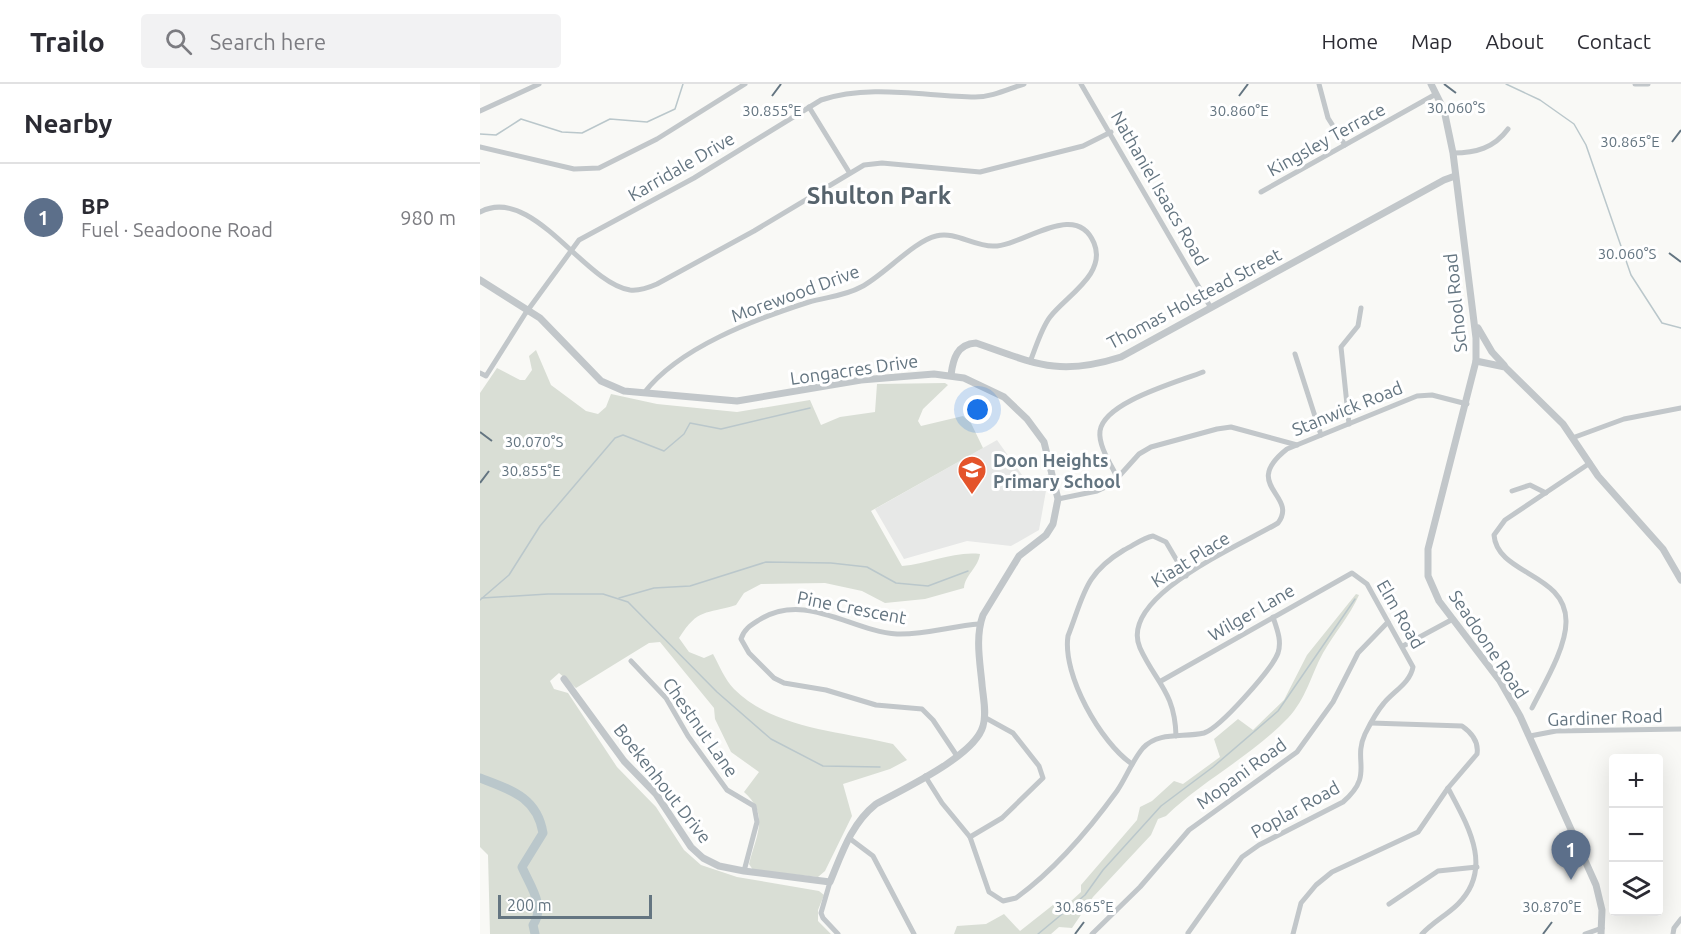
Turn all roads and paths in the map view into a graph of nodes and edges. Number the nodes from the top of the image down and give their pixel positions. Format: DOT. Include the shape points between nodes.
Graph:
graph roads {
  1 [pos="539,84"];
  2 [pos="744,84"];
  3 [pos="1024,84"];
  4 [pos="1082,84"];
  5 [pos="1320,84"];
  6 [pos="1431,84"];
  7 [pos="1635,84"];
  8 [pos="1648,84"];
  9 [pos="1436,94"];
  10 [pos="809,107"];
  11 [pos="480,111"];
  12 [pos="1509,129"];
  13 [pos="1111,132"];
  14 [pos="1345,145"];
  15 [pos="480,147"];
  16 [pos="1453,153"];
  17 [pos="849,172"];
  18 [pos="1455,176"];
  19 [pos="1262,192"];
  20 [pos="480,212"];
  21 [pos="571,250"];
  22 [pos="480,280"];
  23 [pos="1211,308"];
  24 [pos="1361,308"];
  25 [pos="528,310"];
  26 [pos="1474,320"];
  27 [pos="1294,354"];
  28 [pos="1476,361"];
  29 [pos="1030,362"];
  30 [pos="1506,367"];
  31 [pos="1203,372"];
  32 [pos="483,374"];
  33 [pos="951,375"];
  34 [pos="644,393"];
  35 [pos="1467,404"];
  36 [pos="1681,408"];
  37 [pos="1349,424"];
  38 [pos="1321,435"];
  39 [pos="1575,437"];
  40 [pos="1297,445"];
  41 [pos="1276,458"];
  42 [pos="1590,463"];
  43 [pos="1118,479"];
  44 [pos="1512,491"];
  45 [pos="1546,493"];
  46 [pos="1058,499"];
  47 [pos="1357,575"];
  48 [pos="1186,576"];
  49 [pos="1681,580"];
  50 [pos="1273,617"];
  51 [pos="1453,619"];
  52 [pos="1388,622"];
  53 [pos="979,624"];
  54 [pos="1403,646"];
  55 [pos="631,661"];
  56 [pos="1412,672"];
  57 [pos="564,679"];
  58 [pos="1161,681"];
  59 [pos="1532,708"];
  60 [pos="984,717"];
  61 [pos="1371,723"];
  62 [pos="1681,729"];
  63 [pos="1176,736"];
  64 [pos="1530,736"];
  65 [pos="957,756"];
  66 [pos="1132,764"];
  67 [pos="925,776"];
  68 [pos="1448,788"];
  69 [pos="970,837"];
  70 [pos="849,838"];
  71 [pos="1477,867"];
  72 [pos="744,871"];
  73 [pos="830,882"];
  74 [pos="1389,904"];
  75 [pos="1681,919"];
  76 [pos="1601,931"];
  77 [pos="1188,933"];
  78 [pos="838,934"];
  79 [pos="915,934"];
  80 [pos="1092,934"];
  81 [pos="1293,934"];
  82 [pos="1422,934"];
  83 [pos="1585,934"];
  84 [pos="1673,934"];
  1 -- 11 [label="street"];
  2 -- 15 [label="street" via="665,135 599,168 574,169"];
  3 -- 10 [label="street, Karridale Drive" via="975,97 909,88 852,89"];
  4 -- 13 [label="street, Nathaniel Isaacs Road"];
  5 -- 14 [label="street" via="1328,118"];
  6 -- 9 [label="street, School Road"];
  7 -- 8 [label="street"];
  9 -- 14 [label="street, Kingsley Terrace"];
  9 -- 16 [label="street, School Road"];
  10 -- 17 [label="street"];
  10 -- 21 [label="street, Karridale Drive" via="701,173 584,237"];
  12 -- 16 [label="street" via="1487,147 1472,153"];
  13 -- 17 [label="street" via="1083,146 991,171 882,163"];
  13 -- 23 [label="street, Nathaniel Isaacs Road"];
  14 -- 19 [label="street, Kingsley Terrace"];
  16 -- 18 [label="street, School Road"];
  17 -- 21 [label="street" via="754,231 646,288 622,288"];
  18 -- 23 [label="street, Thomas Holstead Street"];
  18 -- 26 [label="street, School Road"];
  20 -- 21 [label="street" via="497,207 522,213"];
  21 -- 25 [label="street, Karridale Drive"];
  22 -- 25 [label="street, Longacres Drive"];
  23 -- 29 [label="street, Thomas Holstead Street" via="1133,351 1102,363 1059,368"];
  24 -- 37 [label="street" via="1358,326 1341,347"];
  25 -- 32 [label="street, Karridale Drive"];
  25 -- 34 [label="street, Longacres Drive" via="601,381 624,391"];
  26 -- 28 [label="street, School Road"];
  26 -- 30 [label="street" via="1486,343"];
  27 -- 38 [label="street"];
  28 -- 30 [label="street, School Road"];
  28 -- 35 [label="street, Seadoone Road"];
  29 -- 33 [label="street, Thomas Holstead Street" via="976,343 968,344 957,352"];
  29 -- 34 [label="street, Morewood Drive" via="1049,318 1087,278 1096,261 1089,234 1071,225 1061,223 1013,243 994,246 944,234 929,238 862,287 742,327 699,349"];
  30 -- 39 [label="street"];
  31 -- 43 [label="street" via="1123,405 1106,418 1101,443"];
  33 -- 34 [label="street, Longacres Drive" via="882,377 744,400"];
  33 -- 46 [label="street, Longacres Drive" via="992,389 1027,419 1044,442"];
  35 -- 37 [label="street, Stanwick Road" via="1425,394"];
  35 -- 51 [label="street, Seadoone Road" via="1428,549 1428,576 1439,601"];
  36 -- 39 [label="street" via="1624,419"];
  37 -- 38 [label="street, Stanwick Road"];
  38 -- 40 [label="street, Stanwick Road"];
  39 -- 42 [label="street"];
  40 -- 41 [label="street, Stanwick Road"];
  40 -- 43 [label="street" via="1225,427 1151,447 1139,454"];
  41 -- 48 [label="street, Kiaat Place" via="1267,477 1283,507 1282,518"];
  42 -- 45 [label="street"];
  42 -- 49 [label="street" via="1659,542"];
  43 -- 46 [label="street" via="1097,491"];
  44 -- 45 [label="street" via="1530,485"];
  45 -- 59 [label="street" via="1505,520 1494,535 1499,550 1564,603 1565,629"];
  46 -- 53 [label="street, Longacres Drive" via="1053,524 1046,535 1019,556"];
  47 -- 50 [label="street, Wilger Lane" via="1346,574"];
  47 -- 52 [label="street, Elm Road" via="1367,584"];
  48 -- 58 [label="street, Kiaat Place" via="1156,597 1138,628 1136,638"];
  48 -- 66 [label="street" via="1166,542 1154,536 1143,540 1104,562 1095,572 1068,636 1067,648 1079,692 1110,743"];
  50 -- 58 [label="street, Wilger Lane"];
  50 -- 63 [label="street" via="1280,646 1272,663 1215,728"];
  51 -- 54 [label="street"];
  51 -- 64 [label="street, Seadoone Road" via="1500,681"];
  52 -- 54 [label="street, Elm Road"];
  52 -- 80 [label="street, Mopani Road" via="1358,653 1334,702 1297,752 1190,830"];
  53 -- 60 [label="street, Longacres Drive"];
  53 -- 65 [label="street, Pine Crescent" via="899,634 843,618 786,609 752,624 741,639 749,653 784,683 876,705 922,709"];
  54 -- 56 [label="street, Elm Road"];
  55 -- 72 [label="street, Chestnut Lane" via="666,698 727,790 754,806 758,822"];
  56 -- 61 [label="street, Poplar Road"];
  57 -- 72 [label="street, Boekenhout Drive" via="624,761 656,794 696,852 719,866"];
  58 -- 63 [label="street, Kiaat Place" via="1173,704"];
  60 -- 65 [label="street" via="980,733"];
  60 -- 69 [label="street" via="1013,733 1039,766 1043,778 1002,819"];
  61 -- 68 [label="street" via="1455,724 1467,730 1478,747 1473,761"];
  61 -- 77 [label="street, Poplar Road" via="1362,742 1362,772 1354,792 1343,802 1242,857"];
  62 -- 64 [label="street, Gardiner Road" via="1556,731"];
  63 -- 66 [label="street" via="1150,742"];
  64 -- 76 [label="street, Seadoone Road" via="1596,885"];
  65 -- 67 [label="street"];
  66 -- 69 [label="street" via="1080,839 1010,901 994,898 989,892"];
  67 -- 69 [label="street"];
  67 -- 70 [label="street" via="863,814"];
  68 -- 71 [label="street" via="1466,827"];
  68 -- 81 [label="street" via="1418,832 1332,872 1316,885 1301,903"];
  70 -- 73 [label="street"];
  70 -- 79 [label="street" via="873,856"];
  71 -- 74 [label="street" via="1438,871"];
  71 -- 82 [label="street" via="1467,894"];
  72 -- 73 [label="street, Boekenhout Drive"];
  73 -- 78 [label="street" via="821,913"];
  75 -- 84 [label="street"];
  76 -- 83 [label="street"];
}
